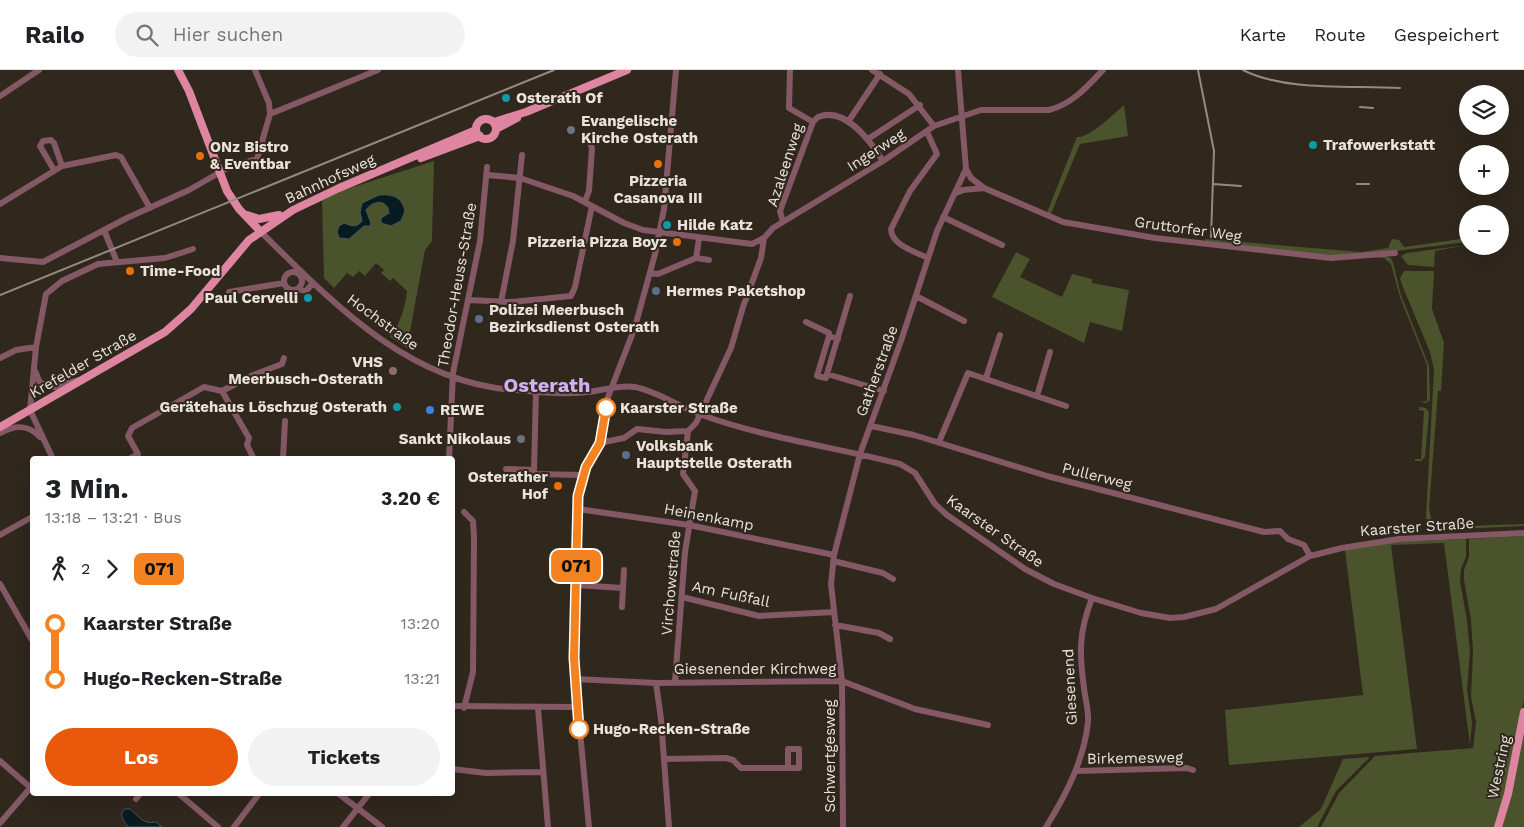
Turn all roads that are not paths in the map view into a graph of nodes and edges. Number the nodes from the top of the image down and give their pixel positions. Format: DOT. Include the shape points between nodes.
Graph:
graph roads {
  1 [pos="39,70"];
  2 [pos="178,70"];
  3 [pos="255,70"];
  4 [pos="627,70"];
  5 [pos="790,70"];
  6 [pos="872,70"];
  7 [pos="958,70"];
  8 [pos="1103,70"];
  9 [pos="375,71"];
  10 [pos="675,72"];
  11 [pos="880,74"];
  12 [pos="0,96"];
  13 [pos="920,105"];
  14 [pos="270,114"];
  15 [pos="962,115"];
  16 [pos="814,122"];
  17 [pos="848,122"];
  18 [pos="495,126"];
  19 [pos="934,126"];
  20 [pos="927,132"];
  21 [pos="478,133"];
  22 [pos="868,139"];
  23 [pos="590,142"];
  24 [pos="522,155"];
  25 [pos="883,161"];
  26 [pos="62,166"];
  27 [pos="966,169"];
  28 [pos="54,170"];
  29 [pos="487,171"];
  30 [pos="219,172"];
  31 [pos="520,178"];
  32 [pos="984,188"];
  33 [pos="956,193"];
  34 [pos="585,201"];
  35 [pos="0,204"];
  36 [pos="592,206"];
  37 [pos="150,208"];
  38 [pos="293,210"];
  39 [pos="244,214"];
  40 [pos="943,217"];
  41 [pos="783,222"];
  42 [pos="104,230"];
  43 [pos="260,232"];
  44 [pos="660,233"];
  45 [pos="764,238"];
  46 [pos="699,239"];
  47 [pos="1002,245"];
  48 [pos="193,249"];
  49 [pos="1395,253"];
  50 [pos="0,258"];
  51 [pos="696,258"];
  52 [pos="928,258"];
  53 [pos="709,260"];
  54 [pos="117,262"];
  55 [pos="650,273"];
  56 [pos="284,283"];
  57 [pos="313,283"];
  58 [pos="298,289"];
  59 [pos="229,292"];
  60 [pos="850,296"];
  61 [pos="916,296"];
  62 [pos="468,300"];
  63 [pos="500,302"];
  64 [pos="179,321"];
  65 [pos="964,321"];
  66 [pos="806,322"];
  67 [pos="1000,334"];
  68 [pos="829,336"];
  69 [pos="838,339"];
  70 [pos="36,347"];
  71 [pos="1050,352"];
  72 [pos="0,358"];
  73 [pos="284,358"];
  74 [pos="34,367"];
  75 [pos="827,374"];
  76 [pos="453,378"];
  77 [pos="986,378"];
  78 [pos="83,379"];
  79 [pos="610,389"];
  80 [pos="884,390"];
  81 [pos="222,391"];
  82 [pos="536,391"];
  83 [pos="1037,396"];
  84 [pos="1066,406"];
  85 [pos="30,410"];
  86 [pos="701,415"];
  87 [pos="285,420"];
  88 [pos="871,426"];
  89 [pos="0,427"];
  90 [pos="688,431"];
  91 [pos="0,433"];
  92 [pos="42,440"];
  93 [pos="939,442"];
  94 [pos="600,443"];
  95 [pos="860,454"];
  96 [pos="52,456"];
  97 [pos="139,456"];
  98 [pos="250,456"];
  99 [pos="283,456"];
  100 [pos="449,456"];
  101 [pos="506,469"];
  102 [pos="534,470"];
  103 [pos="583,475"];
  104 [pos="578,509"];
  105 [pos="464,512"];
  106 [pos="30,518"];
  107 [pos="689,525"];
  108 [pos="1524,533"];
  109 [pos="0,535"];
  110 [pos="1310,556"];
  111 [pos="833,558"];
  112 [pos="624,570"];
  113 [pos="894,579"];
  114 [pos="0,584"];
  115 [pos="576,584"];
  116 [pos="623,588"];
  117 [pos="682,597"];
  118 [pos="1092,598"];
  119 [pos="622,607"];
  120 [pos="834,612"];
  121 [pos="836,625"];
  122 [pos="30,636"];
  123 [pos="890,639"];
  124 [pos="575,679"];
  125 [pos="842,681"];
  126 [pos="675,682"];
  127 [pos="656,683"];
  128 [pos="455,706"];
  129 [pos="577,707"];
  130 [pos="464,708"];
  131 [pos="538,708"];
  132 [pos="1524,712"];
  133 [pos="988,725"];
  134 [pos="664,759"];
  135 [pos="0,761"];
  136 [pos="788,768"];
  137 [pos="455,769"];
  138 [pos="1193,770"];
  139 [pos="1076,771"];
  140 [pos="543,772"];
  141 [pos="30,785"];
  142 [pos="30,789"];
  143 [pos="181,796"];
  144 [pos="257,796"];
  145 [pos="342,796"];
  146 [pos="367,796"];
  147 [pos="358,808"];
  148 [pos="0,823"];
  149 [pos="218,827"];
  150 [pos="234,827"];
  151 [pos="343,827"];
  152 [pos="382,827"];
  153 [pos="548,827"];
  154 [pos="589,827"];
  155 [pos="669,827"];
  156 [pos="843,827"];
  157 [pos="1046,827"];
  158 [pos="1498,827"];
  1 -- 12 [label="street"];
  2 -- 30 [label="main road"];
  3 -- 14 [label="street"];
  4 -- 18 [label="main road"];
  5 -- 16 [label="street, Azaleenweg" via="789,108"];
  6 -- 11 [label="street"];
  7 -- 15 [label="street, Gatherstraße"];
  8 -- 15 [label="street, Ingerweg" via="1076,97 1058,108 981,110"];
  9 -- 14 [label="street"];
  10 -- 44 [label="street"];
  11 -- 13 [label="street"];
  11 -- 17 [label="street"];
  13 -- 19 [label="street"];
  13 -- 22 [label="street"];
  14 -- 30 [label="street" via="257,159"];
  15 -- 19 [label="street, Ingerweg"];
  15 -- 27 [label="street, Gatherstraße"];
  16 -- 17 [label="street" via="825,115"];
  16 -- 41 [label="street, Azaleenweg" via="780,211"];
  17 -- 22 [label="street"];
  18 -- 21 [label="main road" via="492,137 486,139"];
  18 -- 21 [label="main road" via="483,119 477,126"];
  19 -- 20 [label="street, Ingerweg"];
  20 -- 25 [label="street, Ingerweg"];
  20 -- 52 [label="street" via="937,154 910,191 891,235"];
  21 -- 38 [label="main road, Bahnhofsweg" via="339,188"];
  22 -- 25 [label="street"];
  23 -- 34 [label="street"];
  24 -- 31 [label="street"];
  25 -- 41 [label="street, Ingerweg"];
  26 -- 28 [label="street"];
  26 -- 28 [label="street" via="54,143 51,140 43,142 40,146"];
  26 -- 37 [label="street" via="119,155"];
  27 -- 32 [label="street, Gruttorfer Weg" via="971,178"];
  27 -- 33 [label="street, Gatherstraße"];
  28 -- 35 [label="street"];
  29 -- 31 [label="street, Ingerweg"];
  29 -- 62 [label="street, Theodor-Heuss-Straße" via="480,241"];
  30 -- 37 [label="street"];
  30 -- 39 [label="main road" via="230,197"];
  31 -- 34 [label="street, Ingerweg"];
  31 -- 63 [label="street" via="513,242"];
  32 -- 33 [label="street"];
  32 -- 49 [label="street, Gruttorfer Weg" via="1063,222 1155,238 1331,258"];
  33 -- 40 [label="street, Gatherstraße"];
  34 -- 36 [label="street, Ingerweg"];
  36 -- 44 [label="street, Ingerweg" via="629,226"];
  36 -- 63 [label="street" via="572,296"];
  37 -- 42 [label="street"];
  38 -- 39 [label="main road" via="267,219"];
  38 -- 43 [label="main road, Bahnhofsweg"];
  39 -- 43 [label="main road"];
  40 -- 47 [label="street"];
  40 -- 52 [label="street, Gatherstraße"];
  41 -- 45 [label="street, Ingerweg"];
  42 -- 50 [label="street" via="43,262"];
  42 -- 54 [label="street"];
  43 -- 57 [label="street, Hochstraße"];
  43 -- 64 [label="main road, Bahnhofsweg" via="236,254"];
  44 -- 46 [label="street, Ingerweg"];
  44 -- 55 [label="street"];
  45 -- 46 [label="street, Ingerweg" via="752,244"];
  45 -- 86 [label="street" via="761,258 733,345"];
  46 -- 51 [label="street"];
  48 -- 54 [label="street" via="165,258"];
  51 -- 53 [label="street"];
  51 -- 55 [label="street" via="658,274"];
  52 -- 61 [label="street, Gatherstraße"];
  54 -- 70 [label="street" via="98,264 46,294"];
  55 -- 79 [label="street" via="635,327"];
  56 -- 58 [label="street" via="290,290"];
  56 -- 58 [label="street" via="287,274 296,272 302,278"];
  56 -- 59 [label="street"];
  57 -- 58 [label="street" via="306,291"];
  57 -- 76 [label="street, Hochstraße" via="396,349"];
  60 -- 69 [label="street"];
  61 -- 65 [label="street"];
  61 -- 80 [label="street, Gatherstraße"];
  62 -- 63 [label="street"];
  62 -- 76 [label="street, Theodor-Heuss-Straße"];
  64 -- 78 [label="main road, Krefelder Straße"];
  66 -- 68 [label="street" via="829,333"];
  67 -- 77 [label="street"];
  68 -- 69 [label="street"];
  68 -- 75 [label="street" via="817,376 826,378"];
  69 -- 75 [label="street"];
  70 -- 72 [label="street" via="16,350"];
  70 -- 74 [label="street"];
  71 -- 83 [label="street"];
  73 -- 81 [label="street" via="282,364"];
  74 -- 78 [label="street" via="37,379 45,386 55,387"];
  74 -- 85 [label="street"];
  75 -- 80 [label="street"];
  76 -- 82 [label="street, Hochstraße" via="510,390"];
  76 -- 100 [label="street, Theodor-Heuss-Straße"];
  77 -- 83 [label="street"];
  77 -- 93 [label="street" via="968,373 964,378"];
  78 -- 85 [label="main road, Krefelder Straße"];
  79 -- 82 [label="street, Hochstraße" via="560,393"];
  79 -- 86 [label="street, Kaarster Straße" via="641,388"];
  79 -- 94 [label="street"];
  80 -- 88 [label="street, Gatherstraße"];
  81 -- 97 [label="street" via="204,387 132,428 128,436"];
  81 -- 98 [label="street" via="249,438"];
  82 -- 102 [label="street"];
  83 -- 84 [label="street"];
  85 -- 89 [label="main road, Krefelder Straße"];
  85 -- 92 [label="street"];
  86 -- 90 [label="street"];
  86 -- 95 [label="street, Kaarster Straße"];
  87 -- 99 [label="street"];
  88 -- 93 [label="street, Pullerweg"];
  88 -- 95 [label="street, Gatherstraße"];
  90 -- 94 [label="street" via="638,429"];
  90 -- 107 [label="street, Virchowstraße" via="683,474 695,492"];
  91 -- 92 [label="street" via="24,427"];
  92 -- 96 [label="street"];
  93 -- 110 [label="street, Pullerweg" via="1047,476 1264,532 1280,531 1288,539 1304,545"];
  94 -- 103 [label="street"];
  95 -- 111 [label="street, Schwertgesweg"];
  95 -- 118 [label="street, Kaarster Straße" via="909,468 924,484 935,504 958,523 1025,569"];
  101 -- 102 [label="street"];
  102 -- 103 [label="street" via="535,474"];
  103 -- 104 [label="street"];
  104 -- 107 [label="street, Heinenkamp"];
  104 -- 115 [label="street"];
  105 -- 130 [label="street" via="473,521 474,538 473,672"];
  106 -- 109 [label="street"];
  107 -- 111 [label="street, Heinenkamp"];
  107 -- 117 [label="street, Virchowstraße"];
  108 -- 110 [label="street, Kaarster Straße" via="1391,539"];
  110 -- 118 [label="street, Kaarster Straße" via="1216,609 1193,616 1156,616"];
  111 -- 113 [label="street"];
  111 -- 120 [label="street, Schwertgesweg"];
  112 -- 116 [label="street"];
  114 -- 122 [label="street"];
  115 -- 116 [label="street"];
  115 -- 124 [label="street"];
  116 -- 119 [label="street"];
  117 -- 120 [label="street, Am Fußfall" via="759,616"];
  117 -- 126 [label="street, Virchowstraße"];
  118 -- 139 [label="street, Giesenend" via="1080,636 1088,721"];
  120 -- 121 [label="street, Schwertgesweg"];
  121 -- 123 [label="street" via="879,633"];
  121 -- 125 [label="street, Schwertgesweg"];
  124 -- 127 [label="street, Giesenender Kirchweg"];
  124 -- 129 [label="street"];
  125 -- 126 [label="street, Giesenender Kirchweg"];
  125 -- 133 [label="street, Giesenender Kirchweg" via="915,709"];
  125 -- 156 [label="street, Schwertgesweg"];
  126 -- 127 [label="street, Giesenender Kirchweg"];
  127 -- 134 [label="street"];
  128 -- 130 [label="street"];
  129 -- 131 [label="street"];
  129 -- 154 [label="street"];
  130 -- 131 [label="street"];
  131 -- 140 [label="street"];
  132 -- 158 [label="main road, Westring"];
  134 -- 136 [label="street" via="726,758 741,768"];
  134 -- 155 [label="street"];
  135 -- 141 [label="street"];
  137 -- 140 [label="street" via="486,774"];
  138 -- 139 [label="street, Birkemesweg"];
  139 -- 157 [label="street, Giesenend"];
  140 -- 153 [label="street"];
  142 -- 148 [label="street"];
  143 -- 149 [label="street"];
  144 -- 150 [label="street"];
  145 -- 147 [label="street"];
  146 -- 147 [label="street"];
  147 -- 151 [label="street"];
  147 -- 152 [label="street"];
}
